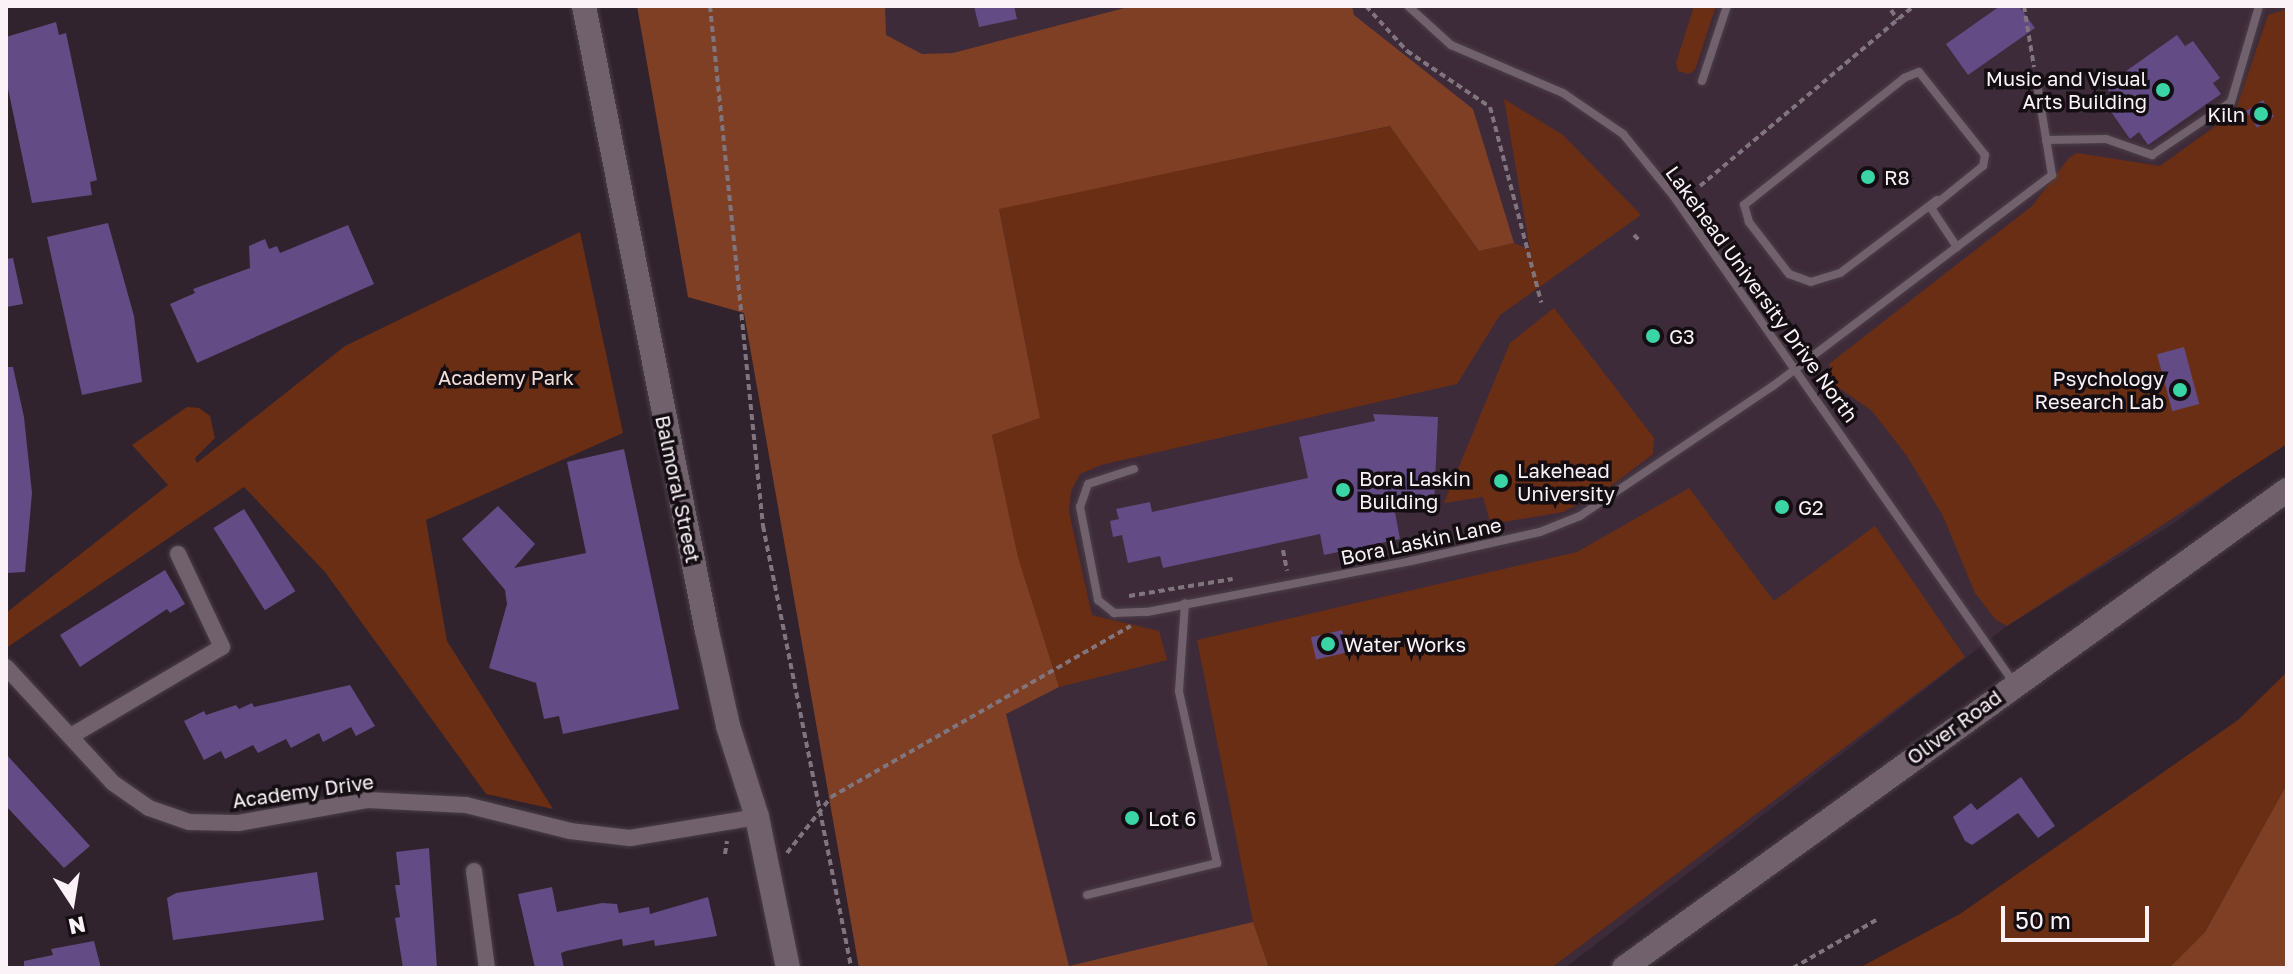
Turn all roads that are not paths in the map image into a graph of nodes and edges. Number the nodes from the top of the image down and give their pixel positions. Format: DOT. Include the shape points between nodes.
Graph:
graph roads {
  1 [pos="584,6"];
  2 [pos="1408,6"];
  3 [pos="1727,6"];
  4 [pos="2259,6"];
  5 [pos="2036,77"];
  6 [pos="1702,81"];
  7 [pos="2046,140"];
  8 [pos="1937,200"];
  9 [pos="1957,247"];
  10 [pos="1797,369"];
  11 [pos="1134,469"];
  12 [pos="2287,490"];
  13 [pos="178,554"];
  14 [pos="1185,603"];
  15 [pos="6,667"];
  16 [pos="2015,684"];
  17 [pos="71,736"];
  18 [pos="757,817"];
  19 [pos="474,871"];
  20 [pos="1087,895"];
  21 [pos="487,968"];
  22 [pos="788,968"];
  23 [pos="1624,968"];
  1 -- 18 [label="main road, Balmoral Street" via="707,631 728,726"];
  2 -- 10 [label="lane, Lakehead University Drive North" via="1451,45 1563,93 1623,134"];
  3 -- 6 [label="lane"];
  4 -- 7 [label="lane" via="2231,102 2152,155 2106,139"];
  5 -- 7 [label="lane"];
  7 -- 9 [label="lane, Bora Laskin Lane" via="2052,175"];
  8 -- 8 [label="lane" via="1983,166 1985,155 1919,72 1807,152 1744,205 1749,222 1789,274 1811,282 1840,273"];
  8 -- 9 [label="lane" via="1932,214"];
  9 -- 10 [label="lane, Bora Laskin Lane"];
  10 -- 14 [label="lane, Bora Laskin Lane" via="1633,485 1540,532"];
  10 -- 16 [label="lane, Lakehead University Drive North"];
  11 -- 14 [label="lane, Bora Laskin Lane" via="1088,484 1080,507 1098,600 1114,613"];
  12 -- 16 [label="main road, Oliver Road"];
  13 -- 17 [label="street" via="222,647"];
  14 -- 20 [label="lane" via="1179,691 1217,863"];
  15 -- 17 [label="street, Academy Drive"];
  16 -- 23 [label="main road, Oliver Road"];
  17 -- 18 [label="street, Academy Drive" via="113,783 149,808 189,822 238,823 367,800 466,805 570,831 630,838"];
  18 -- 22 [label="main road, Balmoral Street"];
  19 -- 21 [label="street"];
}
